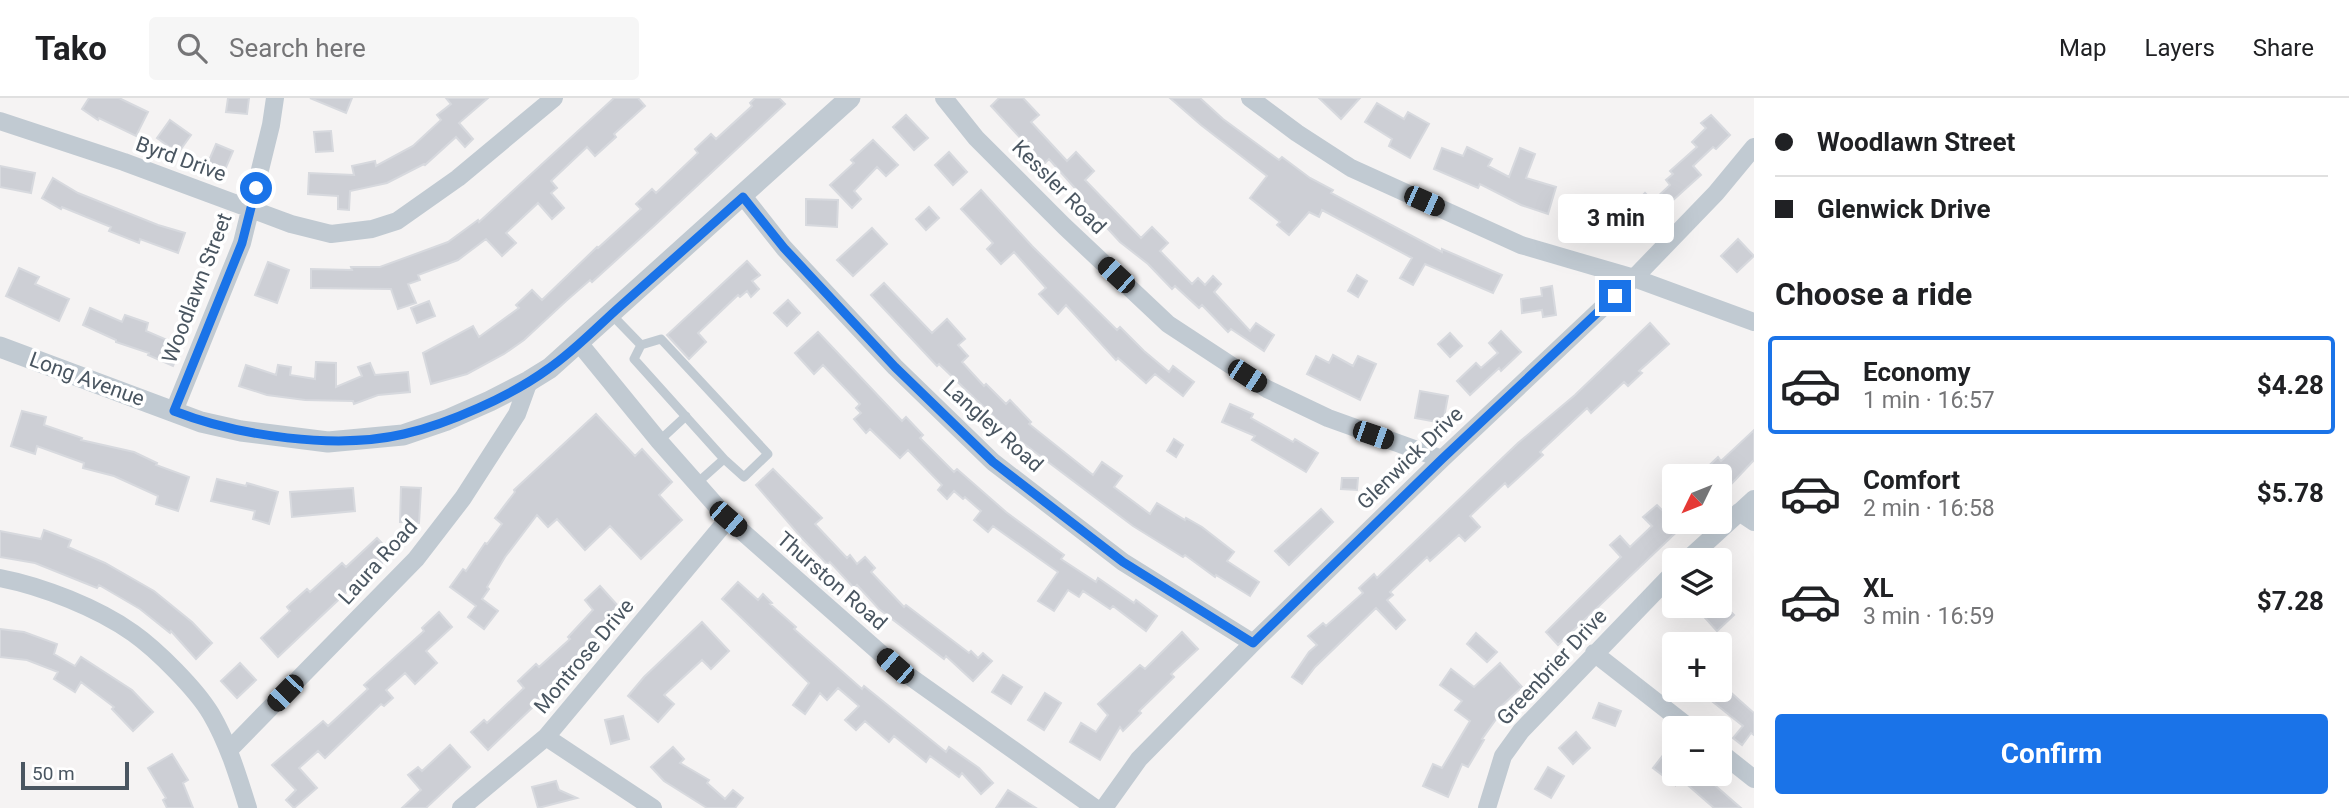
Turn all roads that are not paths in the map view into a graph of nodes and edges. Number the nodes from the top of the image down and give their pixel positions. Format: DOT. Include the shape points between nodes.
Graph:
graph roads {
  1 [pos="275,98"];
  2 [pos="554,98"];
  3 [pos="850,98"];
  4 [pos="944,98"];
  5 [pos="1250,98"];
  6 [pos="0,121"];
  7 [pos="1754,147"];
  8 [pos="743,197"];
  9 [pos="251,209"];
  10 [pos="1634,278"];
  11 [pos="611,314"];
  12 [pos="1754,321"];
  13 [pos="579,343"];
  14 [pos="641,345"];
  15 [pos="0,347"];
  16 [pos="529,382"];
  17 [pos="174,411"];
  18 [pos="686,416"];
  19 [pos="659,441"];
  20 [pos="724,459"];
  21 [pos="1442,459"];
  22 [pos="696,484"];
  23 [pos="1754,499"];
  24 [pos="1747,517"];
  25 [pos="728,519"];
  26 [pos="1704,548"];
  27 [pos="0,578"];
  28 [pos="1662,584"];
  29 [pos="1253,643"];
  30 [pos="1594,653"];
  31 [pos="1675,716"];
  32 [pos="546,737"];
  33 [pos="229,750"];
  34 [pos="1732,762"];
  35 [pos="1754,779"];
  36 [pos="248,808"];
  37 [pos="461,808"];
  38 [pos="653,808"];
  39 [pos="1096,808"];
  40 [pos="1104,808"];
  41 [pos="1487,808"];
  1 -- 9 [label="street, Woodlawn Street"];
  2 -- 9 [label="street, Byrd Drive" via="458,178 397,221 331,234"];
  3 -- 8 [label="street, Long Avenue"];
  4 -- 21 [label="street, Kessler Road" via="976,138 1168,324 1267,389 1328,418"];
  5 -- 10 [label="street" via="1351,168 1521,245"];
  6 -- 9 [label="street, Byrd Drive"];
  7 -- 10 [label="street, Glenwick Drive"];
  8 -- 11 [label="street, Long Avenue"];
  8 -- 29 [label="street, Langley Road" via="895,367 993,462 1123,562"];
  9 -- 17 [label="street, Woodlawn Street" via="242,243"];
  10 -- 12 [label="street"];
  10 -- 21 [label="street, Glenwick Drive"];
  11 -- 13 [label="street, Long Avenue"];
  11 -- 14 [label="lane"];
  13 -- 16 [label="street, Long Avenue"];
  13 -- 19 [label="street, Thurston Road"];
  14 -- 18 [label="lane" via="634,359"];
  14 -- 20 [label="lane" via="661,339 768,454 744,477"];
  15 -- 17 [label="street, Long Avenue"];
  16 -- 17 [label="street, Long Avenue" via="447,420 403,435 360,440 328,442 241,431"];
  16 -- 33 [label="street, Laura Road" via="517,414 463,498 416,559"];
  18 -- 19 [label="lane"];
  18 -- 20 [label="lane"];
  19 -- 22 [label="street, Thurston Road"];
  20 -- 22 [label="lane"];
  21 -- 29 [label="street, Glenwick Drive"];
  22 -- 25 [label="street, Thurston Road"];
  23 -- 24 [label="street"];
  24 -- 26 [label="street"];
  25 -- 32 [label="street, Montrose Drive"];
  25 -- 39 [label="street, Thurston Road" via="895,666"];
  27 -- 33 [label="street" via="23,582 91,609 133,633 198,695"];
  28 -- 30 [label="street, Greenbrier Drive"];
  29 -- 40 [label="street, Glenwick Drive" via="1139,759"];
  30 -- 31 [label="street"];
  30 -- 41 [label="street, Greenbrier Drive" via="1521,731 1503,757"];
  32 -- 37 [label="street, Montrose Drive"];
  32 -- 38 [label="street"];
  33 -- 36 [label="street"];
  34 -- 35 [label="street"];
}
